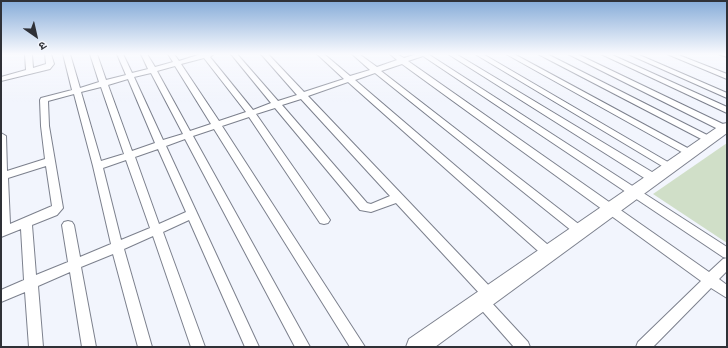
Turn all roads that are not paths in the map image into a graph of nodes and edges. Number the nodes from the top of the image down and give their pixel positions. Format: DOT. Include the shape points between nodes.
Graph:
graph roads {
  1 [pos="36,70"];
  2 [pos="71,70"];
  3 [pos="98,70"];
  4 [pos="128,70"];
  5 [pos="147,70"];
  6 [pos="153,70"];
  7 [pos="182,70"];
  8 [pos="219,70"];
  9 [pos="248,70"];
  10 [pos="279,70"];
  11 [pos="339,70"];
  12 [pos="376,70"];
  13 [pos="416,70"];
  14 [pos="449,70"];
  15 [pos="478,70"];
  16 [pos="506,70"];
  17 [pos="540,70"];
  18 [pos="574,70"];
  19 [pos="606,70"];
  20 [pos="640,70"];
  21 [pos="669,70"];
  22 [pos="711,70"];
  23 [pos="30,72"];
  24 [pos="130,75"];
  25 [pos="727,77"];
  26 [pos="1,79"];
  27 [pos="349,79"];
  28 [pos="103,83"];
  29 [pos="77,90"];
  30 [pos="302,96"];
  31 [pos="727,96"];
  32 [pos="277,104"];
  33 [pos="727,110"];
  34 [pos="251,113"];
  35 [pos="216,125"];
  36 [pos="726,128"];
  37 [pos="187,135"];
  38 [pos="1,136"];
  39 [pos="710,140"];
  40 [pos="160,145"];
  41 [pos="690,153"];
  42 [pos="130,155"];
  43 [pos="50,161"];
  44 [pos="98,166"];
  45 [pos="670,167"];
  46 [pos="2,177"];
  47 [pos="653,178"];
  48 [pos="636,193"];
  49 [pos="397,198"];
  50 [pos="612,210"];
  51 [pos="191,215"];
  52 [pos="324,220"];
  53 [pos="26,223"];
  54 [pos="68,225"];
  55 [pos="155,230"];
  56 [pos="3,231"];
  57 [pos="581,232"];
  58 [pos="117,246"];
  59 [pos="727,253"];
  60 [pos="550,254"];
  61 [pos="727,263"];
  62 [pos="75,264"];
  63 [pos="710,280"];
  64 [pos="31,283"];
  65 [pos="727,292"];
  66 [pos="1,296"];
  67 [pos="486,299"];
  68 [pos="36,347"];
  69 [pos="89,347"];
  70 [pos="145,347"];
  71 [pos="198,347"];
  72 [pos="252,347"];
  73 [pos="303,347"];
  74 [pos="358,347"];
  75 [pos="417,347"];
  76 [pos="523,347"];
  77 [pos="643,347"];
  1 -- 23 [label="street"];
  2 -- 29 [label="street"];
  3 -- 28 [label="street"];
  4 -- 24 [label="street"];
  5 -- 24 [label="street"];
  6 -- 37 [label="street"];
  7 -- 35 [label="street"];
  8 -- 34 [label="street"];
  9 -- 32 [label="street"];
  10 -- 30 [label="street"];
  11 -- 27 [label="street"];
  12 -- 27 [label="street"];
  12 -- 57 [label="street"];
  13 -- 50 [label="street"];
  14 -- 48 [label="street"];
  15 -- 47 [label="street"];
  16 -- 45 [label="street"];
  17 -- 41 [label="street"];
  18 -- 39 [label="street"];
  19 -- 36 [label="street"];
  20 -- 33 [label="street"];
  21 -- 31 [label="street"];
  22 -- 25 [label="street"];
  23 -- 26 [label="street"];
  24 -- 28 [label="street"];
  24 -- 40 [label="street"];
  27 -- 30 [label="street"];
  27 -- 60 [label="street"];
  28 -- 29 [label="street"];
  28 -- 42 [label="street"];
  29 -- 43 [label="street" via="43,101"];
  29 -- 44 [label="street"];
  30 -- 32 [label="street"];
  30 -- 49 [label="street"];
  32 -- 34 [label="street"];
  32 -- 49 [label="street" via="364,208 371,208"];
  34 -- 35 [label="street"];
  34 -- 52 [label="street"];
  35 -- 37 [label="street"];
  35 -- 74 [label="street"];
  36 -- 39 [label="street"];
  37 -- 40 [label="street"];
  37 -- 73 [label="street"];
  38 -- 46 [label="street"];
  39 -- 41 [label="street"];
  40 -- 42 [label="street"];
  40 -- 51 [label="street"];
  41 -- 45 [label="street"];
  42 -- 44 [label="street"];
  42 -- 55 [label="street"];
  43 -- 46 [label="street"];
  43 -- 53 [label="street" via="58,208"];
  44 -- 58 [label="street"];
  45 -- 47 [label="street"];
  46 -- 56 [label="street"];
  47 -- 48 [label="street"];
  48 -- 50 [label="street"];
  48 -- 59 [label="street"];
  49 -- 67 [label="street"];
  50 -- 57 [label="street"];
  50 -- 63 [label="street"];
  51 -- 55 [label="street"];
  51 -- 72 [label="street"];
  53 -- 56 [label="street"];
  53 -- 64 [label="street"];
  54 -- 62 [label="street"];
  55 -- 58 [label="street"];
  55 -- 71 [label="street"];
  57 -- 60 [label="street"];
  58 -- 62 [label="street"];
  58 -- 70 [label="street"];
  60 -- 67 [label="street"];
  61 -- 63 [label="street"];
  62 -- 64 [label="street"];
  62 -- 69 [label="street"];
  63 -- 65 [label="street"];
  63 -- 77 [label="street"];
  64 -- 66 [label="street"];
  64 -- 68 [label="street"];
  67 -- 75 [label="street"];
  67 -- 76 [label="street"];
}
